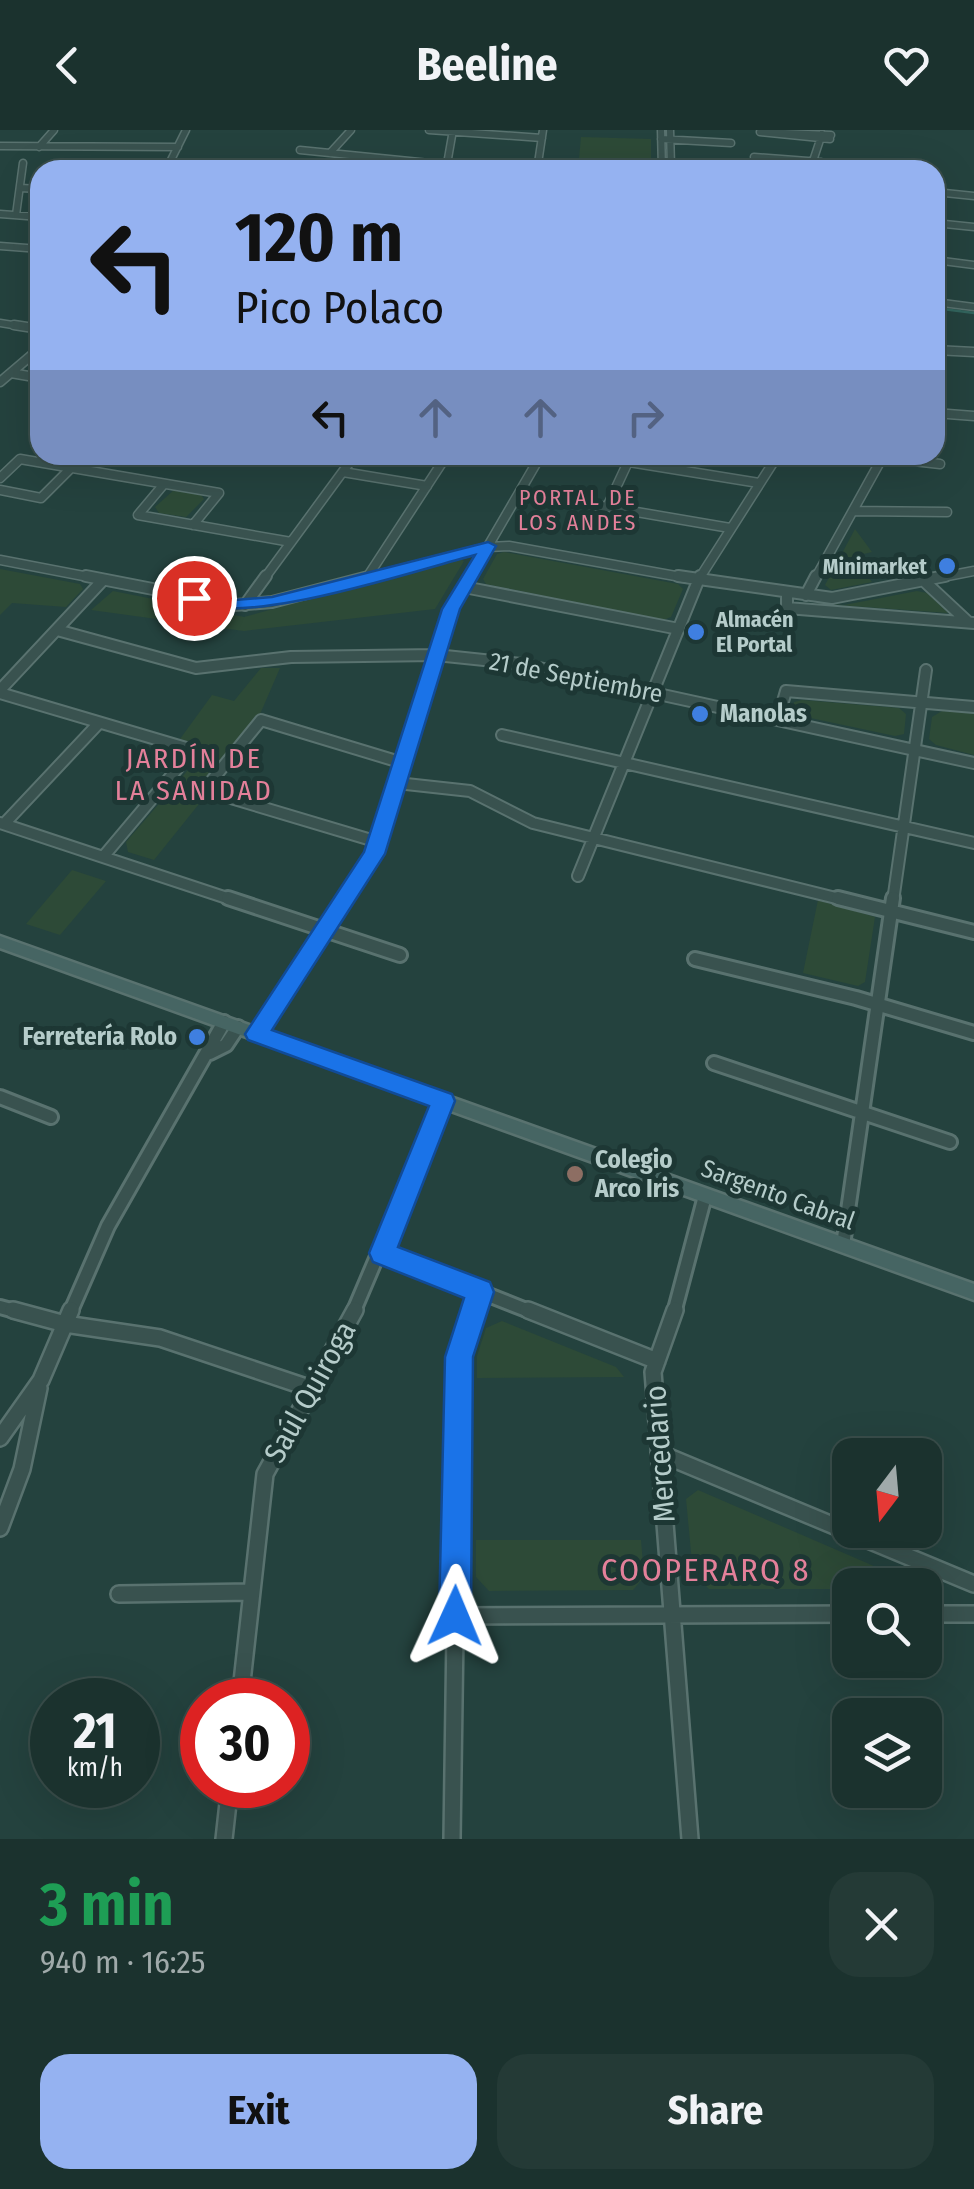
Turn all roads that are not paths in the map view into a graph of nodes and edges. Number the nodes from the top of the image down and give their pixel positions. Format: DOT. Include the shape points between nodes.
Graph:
graph roads {
  1 [pos="54,130"];
  2 [pos="186,130"];
  3 [pos="351,130"];
  4 [pos="429,130"];
  5 [pos="662,130"];
  6 [pos="670,130"];
  7 [pos="453,132"];
  8 [pos="542,134"];
  9 [pos="822,134"];
  10 [pos="831,135"];
  11 [pos="661,138"];
  12 [pos="670,139"];
  13 [pos="732,143"];
  14 [pos="0,146"];
  15 [pos="39,147"];
  16 [pos="178,147"];
  17 [pos="300,150"];
  18 [pos="330,153"];
  19 [pos="754,158"];
  20 [pos="171,160"];
  21 [pos="388,160"];
  22 [pos="448,160"];
  23 [pos="538,160"];
  24 [pos="662,160"];
  25 [pos="671,160"];
  26 [pos="784,160"];
  27 [pos="814,160"];
  28 [pos="822,160"];
  29 [pos="24,164"];
  30 [pos="20,188"];
  31 [pos="30,188"];
  32 [pos="945,190"];
  33 [pos="974,194"];
  34 [pos="0,214"];
  35 [pos="16,215"];
  36 [pos="30,216"];
  37 [pos="945,227"];
  38 [pos="974,230"];
  39 [pos="0,246"];
  40 [pos="30,248"];
  41 [pos="945,261"];
  42 [pos="974,265"];
  43 [pos="945,304"];
  44 [pos="974,308"];
  45 [pos="0,322"];
  46 [pos="30,327"];
  47 [pos="945,351"];
  48 [pos="974,352"];
  49 [pos="30,356"];
  50 [pos="10,373"];
  51 [pos="30,376"];
  52 [pos="0,382"];
  53 [pos="945,414"];
  54 [pos="974,416"];
  55 [pos="30,461"];
  56 [pos="54,465"];
  57 [pos="348,465"];
  58 [pos="441,465"];
  59 [pos="535,465"];
  60 [pos="627,465"];
  61 [pos="647,465"];
  62 [pos="772,465"];
  63 [pos="878,465"];
  64 [pos="71,468"];
  65 [pos="343,472"];
  66 [pos="0,478"];
  67 [pos="760,483"];
  68 [pos="164,484"];
  69 [pos="427,486"];
  70 [pos="0,490"];
  71 [pos="520,492"];
  72 [pos="606,507"];
  73 [pos="852,511"];
  74 [pos="948,512"];
  75 [pos="193,524"];
  76 [pos="730,528"];
  77 [pos="290,542"];
  78 [pos="488,546"];
  79 [pos="0,560"];
  80 [pos="974,571"];
  81 [pos="368,576"];
  82 [pos="104,580"];
  83 [pos="699,580"];
  84 [pos="924,581"];
  85 [pos="464,587"];
  86 [pos="787,594"];
  87 [pos="806,595"];
  88 [pos="245,605"];
  89 [pos="971,623"];
  90 [pos="679,629"];
  91 [pos="57,630"];
  92 [pos="436,655"];
  93 [pos="926,670"];
  94 [pos="0,692"];
  95 [pos="653,692"];
  96 [pos="921,704"];
  97 [pos="974,707"];
  98 [pos="778,720"];
  99 [pos="99,723"];
  100 [pos="502,735"];
  101 [pos="914,748"];
  102 [pos="403,763"];
  103 [pos="624,763"];
  104 [pos="974,763"];
  105 [pos="397,782"];
  106 [pos="2,823"];
  107 [pos="904,826"];
  108 [pos="594,838"];
  109 [pos="378,842"];
  110 [pos="974,843"];
  111 [pos="102,856"];
  112 [pos="578,876"];
  113 [pos="892,909"];
  114 [pos="324,930"];
  115 [pos="974,932"];
  116 [pos="0,942"];
  117 [pos="400,955"];
  118 [pos="694,959"];
  119 [pos="878,1005"];
  120 [pos="231,1025"];
  121 [pos="974,1033"];
  122 [pos="257,1034"];
  123 [pos="714,1064"];
  124 [pos="0,1098"];
  125 [pos="443,1101"];
  126 [pos="862,1114"];
  127 [pos="51,1117"];
  128 [pos="950,1142"];
  129 [pos="705,1196"];
  130 [pos="843,1245"];
  131 [pos="382,1253"];
  132 [pos="480,1292"];
  133 [pos="974,1292"];
  134 [pos="0,1307"];
  135 [pos="65,1324"];
  136 [pos="657,1361"];
  137 [pos="41,1380"];
  138 [pos="312,1389"];
  139 [pos="0,1438"];
  140 [pos="659,1452"];
  141 [pos="0,1528"];
  142 [pos="974,1584"];
  143 [pos="252,1592"];
  144 [pos="120,1594"];
  145 [pos="832,1614"];
  146 [pos="942,1614"];
  147 [pos="974,1614"];
  148 [pos="672,1615"];
  149 [pos="455,1616"];
  150 [pos="242,1678"];
  151 [pos="227,1808"];
  152 [pos="224,1839"];
  153 [pos="452,1839"];
  154 [pos="690,1839"];
  1 -- 15 [label="street"];
  2 -- 16 [label="street"];
  3 -- 18 [label="street"];
  4 -- 7 [label="street"];
  5 -- 11 [label="street"];
  6 -- 12 [label="street"];
  7 -- 8 [label="street"];
  7 -- 22 [label="street"];
  8 -- 23 [label="street"];
  9 -- 9 [label="street" via="760,132"];
  9 -- 10 [label="street"];
  9 -- 27 [label="street"];
  10 -- 28 [label="street"];
  11 -- 12 [label="street"];
  11 -- 24 [label="street"];
  12 -- 13 [label="street"];
  12 -- 25 [label="street"];
  14 -- 15 [label="street"];
  15 -- 16 [label="street"];
  16 -- 20 [label="street"];
  17 -- 18 [label="street"];
  18 -- 21 [label="street"];
  19 -- 26 [label="street"];
  29 -- 30 [label="street"];
  30 -- 31 [label="street"];
  30 -- 35 [label="street"];
  32 -- 33 [label="street"];
  34 -- 35 [label="street"];
  35 -- 36 [label="street"];
  37 -- 38 [label="street"];
  39 -- 40 [label="street"];
  41 -- 42 [label="street"];
  43 -- 44 [label="street"];
  45 -- 46 [label="street"];
  47 -- 48 [label="street"];
  49 -- 50 [label="street"];
  50 -- 51 [label="street"];
  50 -- 52 [label="street"];
  53 -- 54 [label="street"];
  55 -- 66 [label="street" via="20,459"];
  56 -- 64 [label="street"];
  57 -- 65 [label="street"];
  58 -- 69 [label="street"];
  59 -- 71 [label="street"];
  60 -- 72 [label="street"];
  61 -- 67 [label="street"];
  62 -- 67 [label="street"];
  63 -- 73 [label="street"];
  64 -- 68 [label="street"];
  64 -- 70 [label="street" via="41,498"];
  65 -- 69 [label="street"];
  65 -- 77 [label="street"];
  67 -- 76 [label="street"];
  68 -- 75 [label="street" via="138,515"];
  68 -- 75 [label="street" via="219,493"];
  69 -- 81 [label="street"];
  71 -- 72 [label="street"];
  71 -- 78 [label="street"];
  72 -- 76 [label="street"];
  73 -- 74 [label="street"];
  73 -- 87 [label="street"];
  75 -- 77 [label="street"];
  76 -- 83 [label="street"];
  77 -- 88 [label="street"];
  78 -- 81 [label="street"];
  78 -- 83 [label="street"];
  78 -- 85 [label="street"];
  79 -- 82 [label="street"];
  80 -- 84 [label="street"];
  81 -- 88 [label="street"];
  82 -- 88 [label="street"];
  82 -- 91 [label="street"];
  83 -- 86 [label="street"];
  83 -- 90 [label="street"];
  84 -- 87 [label="street" via="841,598"];
  84 -- 89 [label="street"];
  85 -- 90 [label="street"];
  85 -- 92 [label="street"];
  86 -- 87 [label="street"];
  86 -- 89 [label="street" via="787,608"];
  90 -- 95 [label="street"];
  91 -- 92 [label="street, 21 de Septiembre" via="196,668 291,657"];
  91 -- 94 [label="street"];
  92 -- 95 [label="street, 21 de Septiembre" via="521,664"];
  92 -- 102 [label="street"];
  93 -- 96 [label="street"];
  94 -- 99 [label="street"];
  95 -- 98 [label="street, 21 de Septiembre"];
  95 -- 103 [label="street"];
  96 -- 97 [label="street"];
  96 -- 98 [label="street" via="786,692"];
  96 -- 101 [label="street"];
  98 -- 101 [label="street, 21 de Septiembre"];
  99 -- 106 [label="street"];
  99 -- 111 [label="street" via="193,750"];
  100 -- 103 [label="street"];
  101 -- 104 [label="street, 21 de Septiembre"];
  101 -- 107 [label="street"];
  102 -- 105 [label="street"];
  102 -- 109 [label="street" via="260,720 204,790"];
  103 -- 107 [label="street"];
  103 -- 108 [label="street"];
  105 -- 108 [label="street" via="470,792 533,822"];
  105 -- 109 [label="street"];
  106 -- 111 [label="street"];
  107 -- 110 [label="street"];
  107 -- 113 [label="street"];
  108 -- 112 [label="street"];
  108 -- 113 [label="street"];
  109 -- 114 [label="street"];
  111 -- 114 [label="street"];
  113 -- 115 [label="street"];
  113 -- 119 [label="street"];
  114 -- 117 [label="street"];
  114 -- 122 [label="street"];
  116 -- 120 [label="main road, Sargento Cabral"];
  118 -- 119 [label="street"];
  119 -- 121 [label="street"];
  119 -- 126 [label="street"];
  120 -- 122 [label="main road, Sargento Cabral"];
  120 -- 135 [label="street" via="226,1045 210,1052 171,1111 108,1226"];
  122 -- 125 [label="main road, Sargento Cabral"];
  123 -- 126 [label="street"];
  124 -- 127 [label="street"];
  125 -- 129 [label="main road, Sargento Cabral"];
  125 -- 131 [label="street, Saúl Quiroga"];
  126 -- 128 [label="street"];
  126 -- 130 [label="street"];
  129 -- 130 [label="main road, Sargento Cabral"];
  129 -- 136 [label="street, Mercedario"];
  130 -- 133 [label="main road, Sargento Cabral"];
  131 -- 132 [label="street"];
  131 -- 138 [label="street, Saúl Quiroga"];
  132 -- 136 [label="street"];
  132 -- 149 [label="street" via="459,1357"];
  134 -- 135 [label="street"];
  135 -- 137 [label="street"];
  135 -- 138 [label="street" via="160,1338"];
  136 -- 140 [label="street, Mercedario"];
  137 -- 139 [label="street"];
  137 -- 141 [label="street" via="22,1469"];
  138 -- 143 [label="street, Saúl Quiroga" via="265,1474"];
  140 -- 142 [label="street"];
  140 -- 148 [label="street, Mercedario"];
  143 -- 144 [label="street"];
  143 -- 150 [label="street, Saúl Quiroga"];
  145 -- 148 [label="street"];
  146 -- 147 [label="street"];
  148 -- 149 [label="street"];
  148 -- 154 [label="street, Mercedario"];
  149 -- 153 [label="street"];
  151 -- 152 [label="street"];
}
